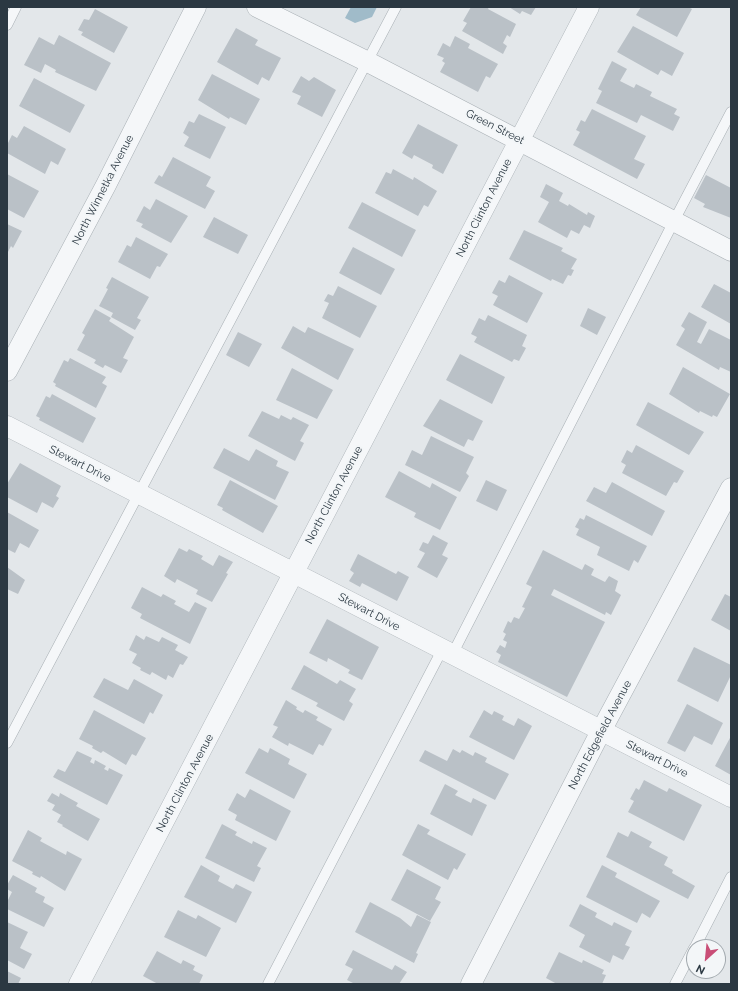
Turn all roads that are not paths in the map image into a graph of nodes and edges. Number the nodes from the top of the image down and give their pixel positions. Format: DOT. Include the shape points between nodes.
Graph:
graph roads {
  1 [pos="16,7"];
  2 [pos="196,7"];
  3 [pos="257,7"];
  4 [pos="396,7"];
  5 [pos="589,7"];
  6 [pos="7,25"];
  7 [pos="368,62"];
  8 [pos="731,112"];
  9 [pos="519,140"];
  10 [pos="674,221"];
  11 [pos="731,251"];
  12 [pos="7,372"];
  13 [pos="7,426"];
  14 [pos="731,488"];
  15 [pos="138,494"];
  16 [pos="293,572"];
  17 [pos="447,653"];
  18 [pos="602,731"];
  19 [pos="7,743"];
  20 [pos="731,797"];
  21 [pos="731,877"];
  22 [pos="699,939"];
  23 [pos="686,963"];
  24 [pos="79,984"];
  25 [pos="268,984"];
  26 [pos="471,984"];
  27 [pos="675,984"];
  1 -- 6 [label="lane"];
  2 -- 12 [label="street, North Winnetka Avenue"];
  3 -- 7 [label="street, Green Street"];
  4 -- 7 [label="lane"];
  5 -- 9 [label="street, North Clinton Avenue"];
  7 -- 9 [label="street, Green Street"];
  7 -- 15 [label="lane"];
  8 -- 10 [label="lane"];
  9 -- 10 [label="street, Green Street"];
  9 -- 16 [label="street, North Clinton Avenue"];
  10 -- 11 [label="street, Green Street"];
  10 -- 17 [label="lane"];
  13 -- 15 [label="street, Stewart Drive"];
  14 -- 18 [label="street, North Edgefield Avenue"];
  15 -- 16 [label="street, Stewart Drive"];
  15 -- 19 [label="lane"];
  16 -- 17 [label="street, Stewart Drive"];
  16 -- 24 [label="street, North Clinton Avenue"];
  17 -- 18 [label="street, Stewart Drive"];
  17 -- 25 [label="lane"];
  18 -- 20 [label="street, Stewart Drive"];
  18 -- 26 [label="street, North Edgefield Avenue"];
  21 -- 22 [label="lane"];
  23 -- 27 [label="lane"];
}
